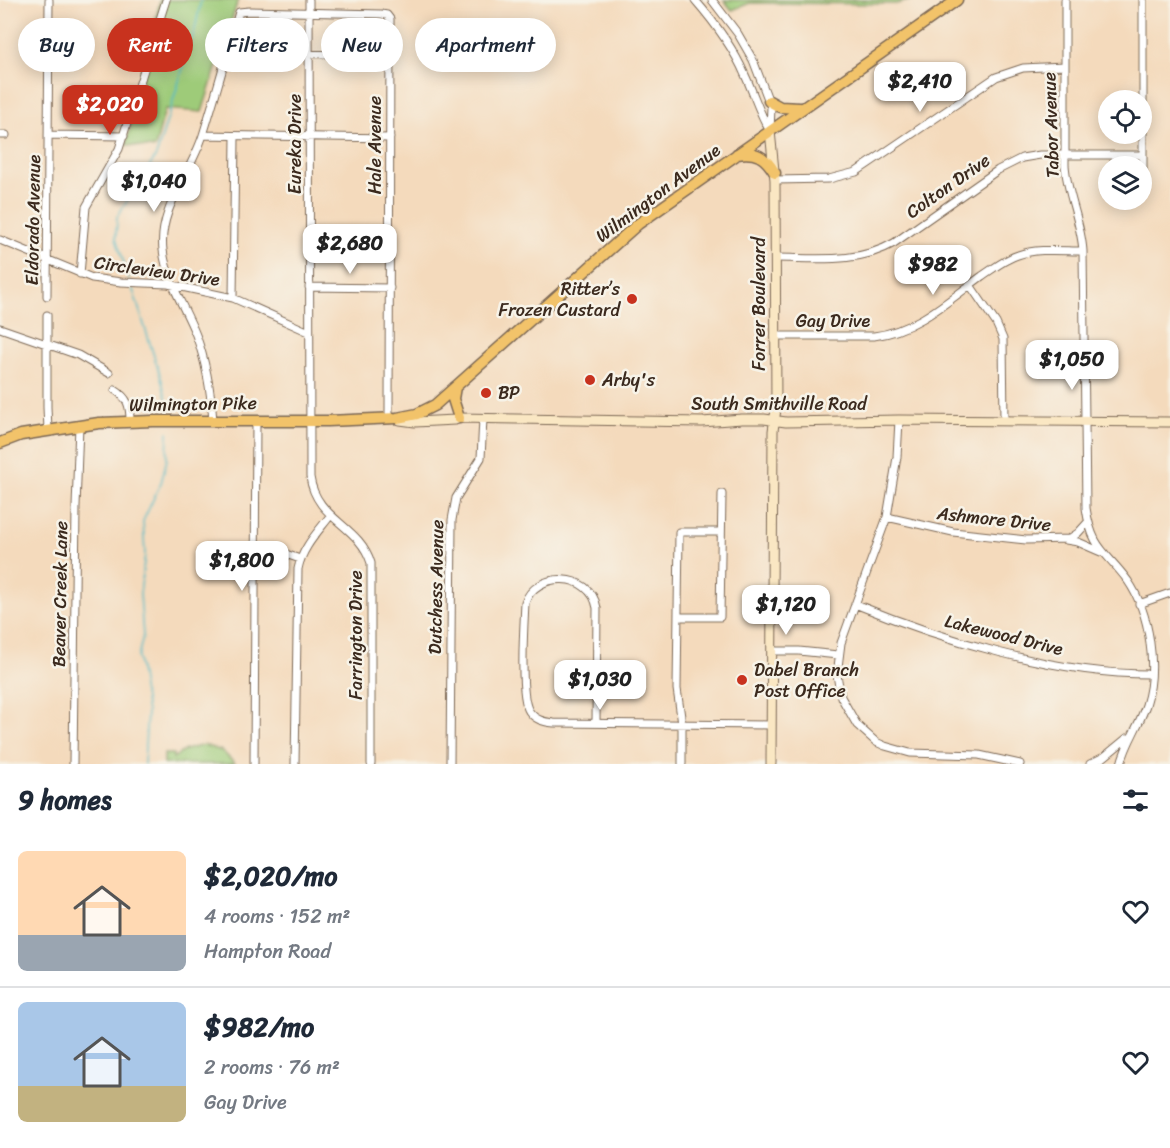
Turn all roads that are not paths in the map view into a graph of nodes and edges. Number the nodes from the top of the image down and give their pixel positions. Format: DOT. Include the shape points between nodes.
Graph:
graph roads {
  1 [pos="49,0"];
  2 [pos="166,0"];
  3 [pos="309,0"];
  4 [pos="695,0"];
  5 [pos="712,0"];
  6 [pos="957,0"];
  7 [pos="1065,0"];
  8 [pos="1143,0"];
  9 [pos="311,12"];
  10 [pos="237,18"];
  11 [pos="388,18"];
  12 [pos="311,55"];
  13 [pos="321,55"];
  14 [pos="1064,66"];
  15 [pos="222,72"];
  16 [pos="390,72"];
  17 [pos="769,101"];
  18 [pos="804,107"];
  19 [pos="770,131"];
  20 [pos="48,135"];
  21 [pos="203,135"];
  22 [pos="124,136"];
  23 [pos="235,137"];
  24 [pos="309,137"];
  25 [pos="390,138"];
  26 [pos="737,154"];
  27 [pos="1065,155"];
  28 [pos="1143,155"];
  29 [pos="775,176"];
  30 [pos="0,240"];
  31 [pos="1083,251"];
  32 [pos="775,258"];
  33 [pos="47,261"];
  34 [pos="80,274"];
  35 [pos="970,285"];
  36 [pos="173,286"];
  37 [pos="309,287"];
  38 [pos="390,288"];
  39 [pos="47,296"];
  40 [pos="233,298"];
  41 [pos="47,315"];
  42 [pos="0,328"];
  43 [pos="309,332"];
  44 [pos="775,336"];
  45 [pos="48,345"];
  46 [pos="109,373"];
  47 [pos="455,387"];
  48 [pos="115,390"];
  49 [pos="389,418"];
  50 [pos="459,418"];
  51 [pos="483,419"];
  52 [pos="213,420"];
  53 [pos="256,420"];
  54 [pos="898,420"];
  55 [pos="130,421"];
  56 [pos="309,421"];
  57 [pos="775,421"];
  58 [pos="1004,421"];
  59 [pos="1086,421"];
  60 [pos="1170,422"];
  61 [pos="79,425"];
  62 [pos="48,430"];
  63 [pos="0,443"];
  64 [pos="722,494"];
  65 [pos="330,516"];
  66 [pos="887,517"];
  67 [pos="1088,522"];
  68 [pos="721,532"];
  69 [pos="1064,540"];
  70 [pos="255,549"];
  71 [pos="1101,552"];
  72 [pos="300,559"];
  73 [pos="1170,593"];
  74 [pos="855,604"];
  75 [pos="1140,604"];
  76 [pos="678,616"];
  77 [pos="773,651"];
  78 [pos="838,655"];
  79 [pos="1150,674"];
  80 [pos="596,723"];
  81 [pos="682,724"];
  82 [pos="771,725"];
  83 [pos="1133,732"];
  84 [pos="1094,763"];
  85 [pos="73,764"];
  86 [pos="254,764"];
  87 [pos="295,764"];
  88 [pos="371,764"];
  89 [pos="450,764"];
  90 [pos="681,764"];
  91 [pos="771,764"];
  92 [pos="1020,764"];
  93 [pos="1121,764"];
  1 -- 20 [label="street, Eldorado Avenue"];
  2 -- 22 [label="street"];
  3 -- 9 [label="street, Eureka Drive"];
  4 -- 19 [label="street, Forrer Boulevard" via="729,45"];
  5 -- 17 [label="street, Forrer Boulevard" via="753,60"];
  6 -- 18 [label="main road, Wilmington Avenue"];
  7 -- 14 [label="street, Tabor Avenue"];
  8 -- 28 [label="street"];
  9 -- 10 [label="street" via="239,12"];
  9 -- 11 [label="street, Hale Avenue" via="381,14"];
  9 -- 12 [label="street, Eureka Drive"];
  12 -- 13 [label="street"];
  12 -- 24 [label="street, Eureka Drive"];
  14 -- 27 [label="street, Tabor Avenue"];
  14 -- 29 [label="street" via="1023,68 996,76 856,172 829,179"];
  15 -- 21 [label="street"];
  16 -- 25 [label="street, Hale Avenue"];
  17 -- 18 [label="main road" via="786,108"];
  17 -- 19 [label="street, Forrer Boulevard"];
  18 -- 19 [label="main road, Wilmington Avenue"];
  19 -- 26 [label="main road, Wilmington Avenue"];
  19 -- 29 [label="main road, Forrer Boulevard"];
  20 -- 22 [label="street"];
  20 -- 33 [label="street, Eldorado Avenue"];
  21 -- 23 [label="street"];
  21 -- 36 [label="street" via="163,227 163,249"];
  22 -- 34 [label="street" via="87,207"];
  23 -- 24 [label="street"];
  23 -- 40 [label="street"];
  24 -- 25 [label="street"];
  24 -- 37 [label="street, Eureka Drive"];
  25 -- 38 [label="street, Hale Avenue"];
  26 -- 29 [label="main road" via="761,155"];
  26 -- 47 [label="main road, Wilmington Avenue" via="622,237"];
  27 -- 28 [label="street, Colton Drive"];
  27 -- 31 [label="street, Tabor Avenue"];
  27 -- 32 [label="street, Colton Drive" via="1030,156 1005,165 894,243 875,252 845,258"];
  29 -- 32 [label="main road, Forrer Boulevard"];
  30 -- 33 [label="street, Circleview Drive"];
  31 -- 35 [label="street, Gay Drive" via="1032,251 1016,255"];
  31 -- 59 [label="street, Tabor Avenue"];
  32 -- 44 [label="main road, Forrer Boulevard"];
  33 -- 34 [label="street, Circleview Drive"];
  33 -- 39 [label="street, Eldorado Avenue"];
  34 -- 36 [label="street, Circleview Drive" via="98,280"];
  35 -- 44 [label="street, Gay Drive" via="910,326 888,335"];
  35 -- 58 [label="street" via="1003,339"];
  36 -- 40 [label="street, Circleview Drive"];
  36 -- 52 [label="street" via="201,349"];
  37 -- 38 [label="street"];
  37 -- 43 [label="street, Eureka Drive"];
  38 -- 49 [label="street, Hale Avenue"];
  40 -- 43 [label="street, Circleview Drive"];
  41 -- 45 [label="street"];
  42 -- 45 [label="street"];
  43 -- 56 [label="street, Eureka Drive"];
  44 -- 57 [label="main road, Forrer Boulevard"];
  45 -- 46 [label="street" via="78,355"];
  45 -- 62 [label="street"];
  47 -- 49 [label="main road, Wilmington Avenue" via="426,410 408,417"];
  47 -- 50 [label="main road" via="453,399"];
  48 -- 55 [label="street" via="126,397"];
  49 -- 50 [label="main road, South Smithville Road" via="415,422"];
  49 -- 56 [label="main road, Wilmington Pike"];
  50 -- 51 [label="main road, South Smithville Road"];
  51 -- 57 [label="main road, South Smithville Road"];
  51 -- 89 [label="street, Dutchess Avenue" via="481,458 456,498 452,520"];
  52 -- 53 [label="main road, Wilmington Pike"];
  52 -- 55 [label="main road, Wilmington Pike"];
  53 -- 56 [label="main road, Wilmington Pike"];
  53 -- 70 [label="street"];
  54 -- 57 [label="main road, South Smithville Road"];
  54 -- 58 [label="main road, South Smithville Road"];
  54 -- 66 [label="street" via="897,457"];
  55 -- 61 [label="main road, Wilmington Pike"];
  56 -- 65 [label="street, Farrington Drive" via="311,485"];
  57 -- 77 [label="main road, Forrer Boulevard"];
  58 -- 59 [label="main road, South Smithville Road"];
  59 -- 60 [label="main road, South Smithville Road"];
  59 -- 67 [label="street, Tabor Avenue"];
  61 -- 62 [label="main road, Wilmington Pike"];
  61 -- 85 [label="street, Beaver Creek Lane"];
  62 -- 63 [label="main road, Wilmington Pike"];
  64 -- 68 [label="street"];
  65 -- 72 [label="street"];
  65 -- 88 [label="street, Farrington Drive" via="359,540 371,562"];
  66 -- 69 [label="street, Ashmore Drive" via="971,535"];
  66 -- 74 [label="street"];
  67 -- 69 [label="street, Ashmore Drive"];
  67 -- 71 [label="street, Tabor Avenue"];
  68 -- 76 [label="street" via="679,532"];
  68 -- 76 [label="street" via="720,617"];
  69 -- 71 [label="street, Ashmore Drive"];
  70 -- 72 [label="street"];
  70 -- 86 [label="street"];
  71 -- 75 [label="street, Tabor Avenue" via="1124,577"];
  72 -- 87 [label="street"];
  73 -- 75 [label="street"];
  74 -- 78 [label="street"];
  74 -- 79 [label="street, Lakewood Drive" via="939,634 1017,655 1096,672"];
  75 -- 79 [label="street, Tabor Avenue" via="1149,643"];
  76 -- 81 [label="street" via="677,689"];
  77 -- 78 [label="street"];
  77 -- 82 [label="main road, Forrer Boulevard"];
  78 -- 92 [label="street" via="838,685 846,708 856,725 876,742 910,753 979,755"];
  79 -- 83 [label="street, Tabor Avenue" via="1145,707"];
  80 -- 80 [label="street" via="594,596 584,585 569,581 543,583 532,589 525,603 527,706 545,722"];
  80 -- 81 [label="street"];
  81 -- 82 [label="street"];
  81 -- 90 [label="street"];
  82 -- 91 [label="main road, Forrer Boulevard"];
  83 -- 84 [label="street"];
  83 -- 93 [label="street, Tabor Avenue"];
}
